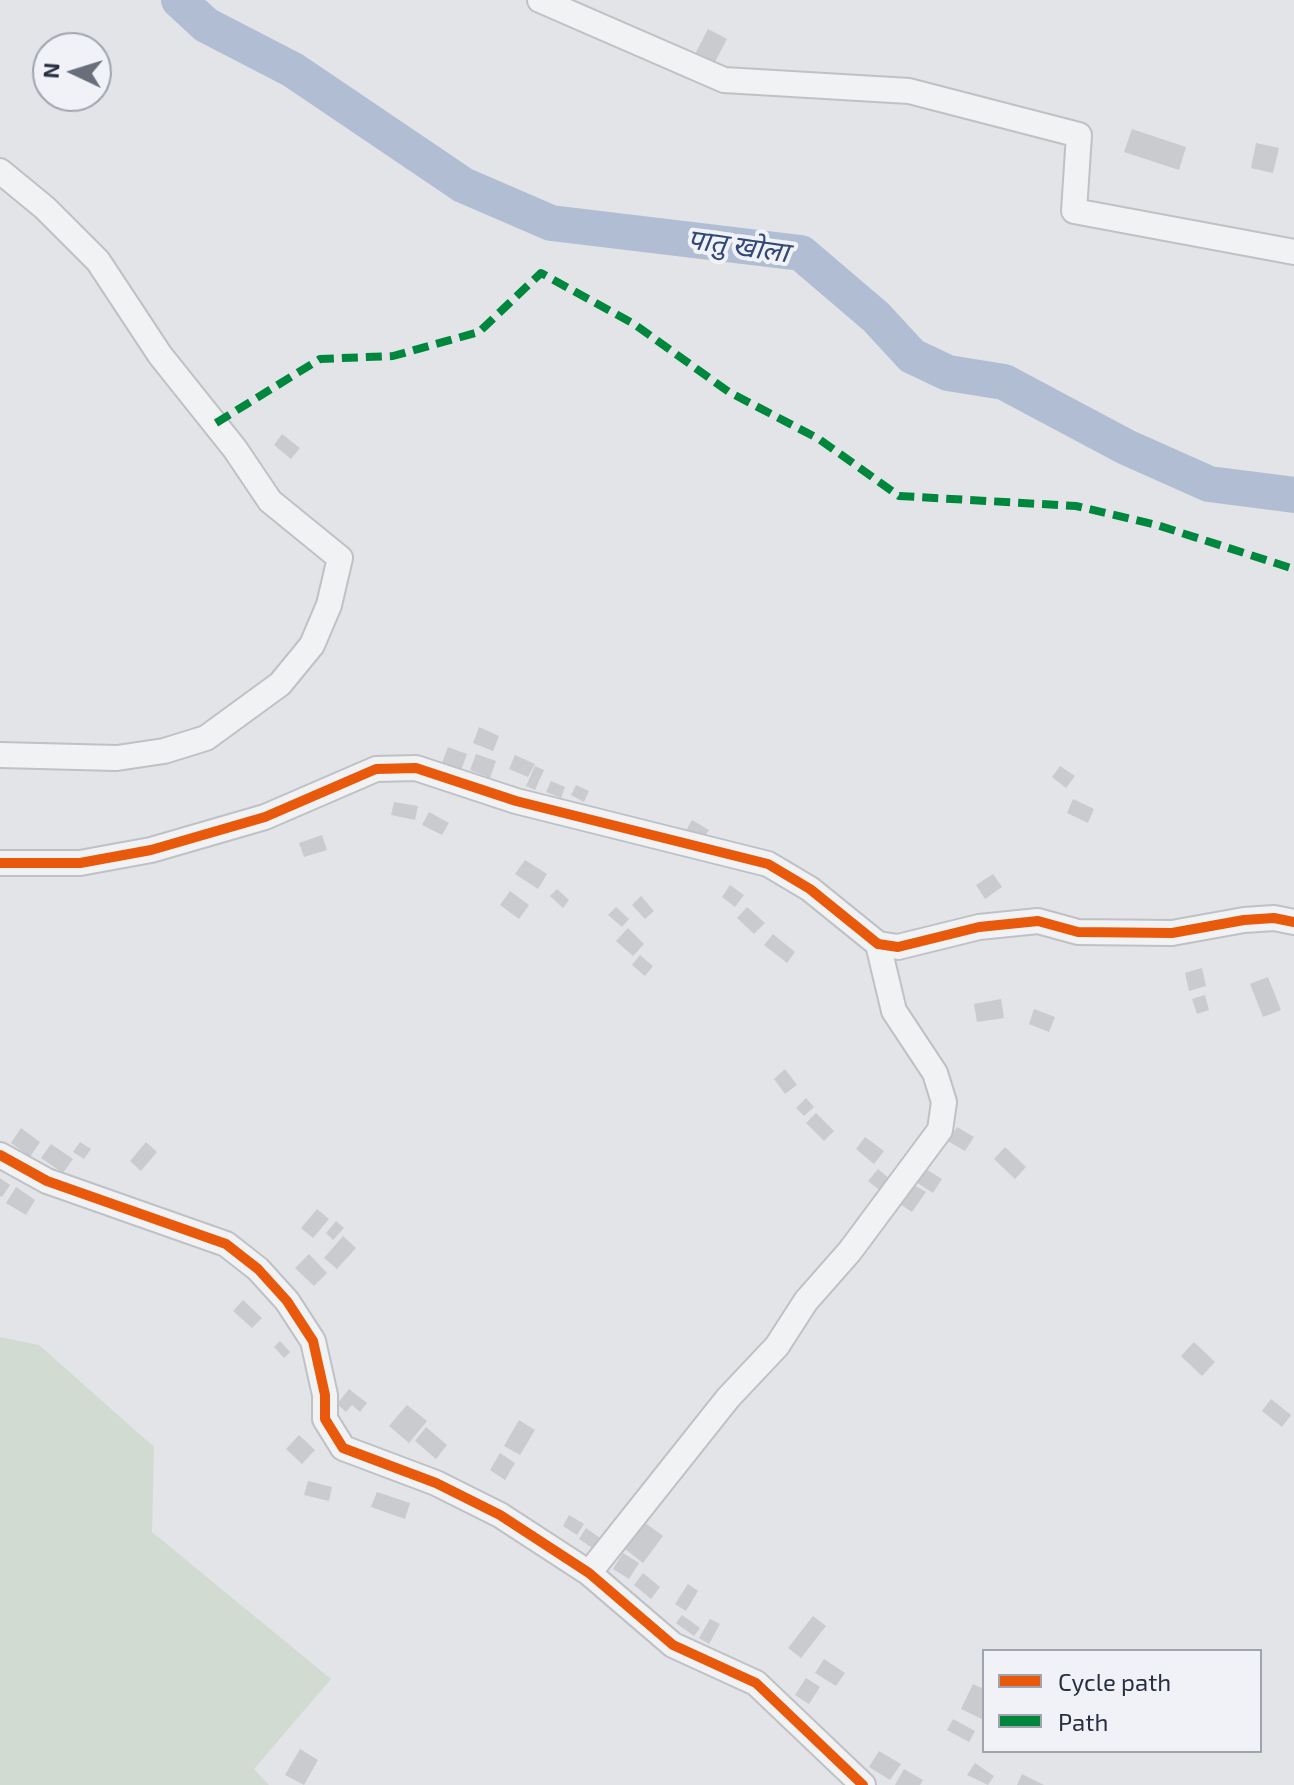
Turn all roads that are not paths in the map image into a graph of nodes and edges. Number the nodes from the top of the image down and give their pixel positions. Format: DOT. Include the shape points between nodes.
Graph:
graph roads {
  1 [pos="540,0"];
  2 [pos="0,171"];
  3 [pos="1294,252"];
  4 [pos="0,755"];
  5 [pos="0,863"];
  6 [pos="1294,922"];
  7 [pos="878,944"];
  8 [pos="0,1155"];
  9 [pos="589,1573"];
  10 [pos="863,1785"];
  1 -- 3 [label="street" via="724,80 909,91 1079,135 1074,211"];
  2 -- 4 [label="street" via="98,261 160,355 270,501 340,558 312,645 280,684 206,738 117,758"];
  5 -- 7 [label="street" via="80,863 151,850 265,817 376,769 416,768 516,801 768,864 810,889"];
  6 -- 7 [label="street" via="1244,920 1156,933 1078,932 1038,921 1014,922 898,947"];
  7 -- 9 [label="street" via="894,1011 935,1073 944,1102 940,1130 777,1346 728,1398"];
  8 -- 9 [label="street" via="47,1181 226,1244 287,1301 313,1341 325,1419 343,1448 436,1483 500,1515"];
  9 -- 10 [label="street" via="673,1645 756,1683"];
}
